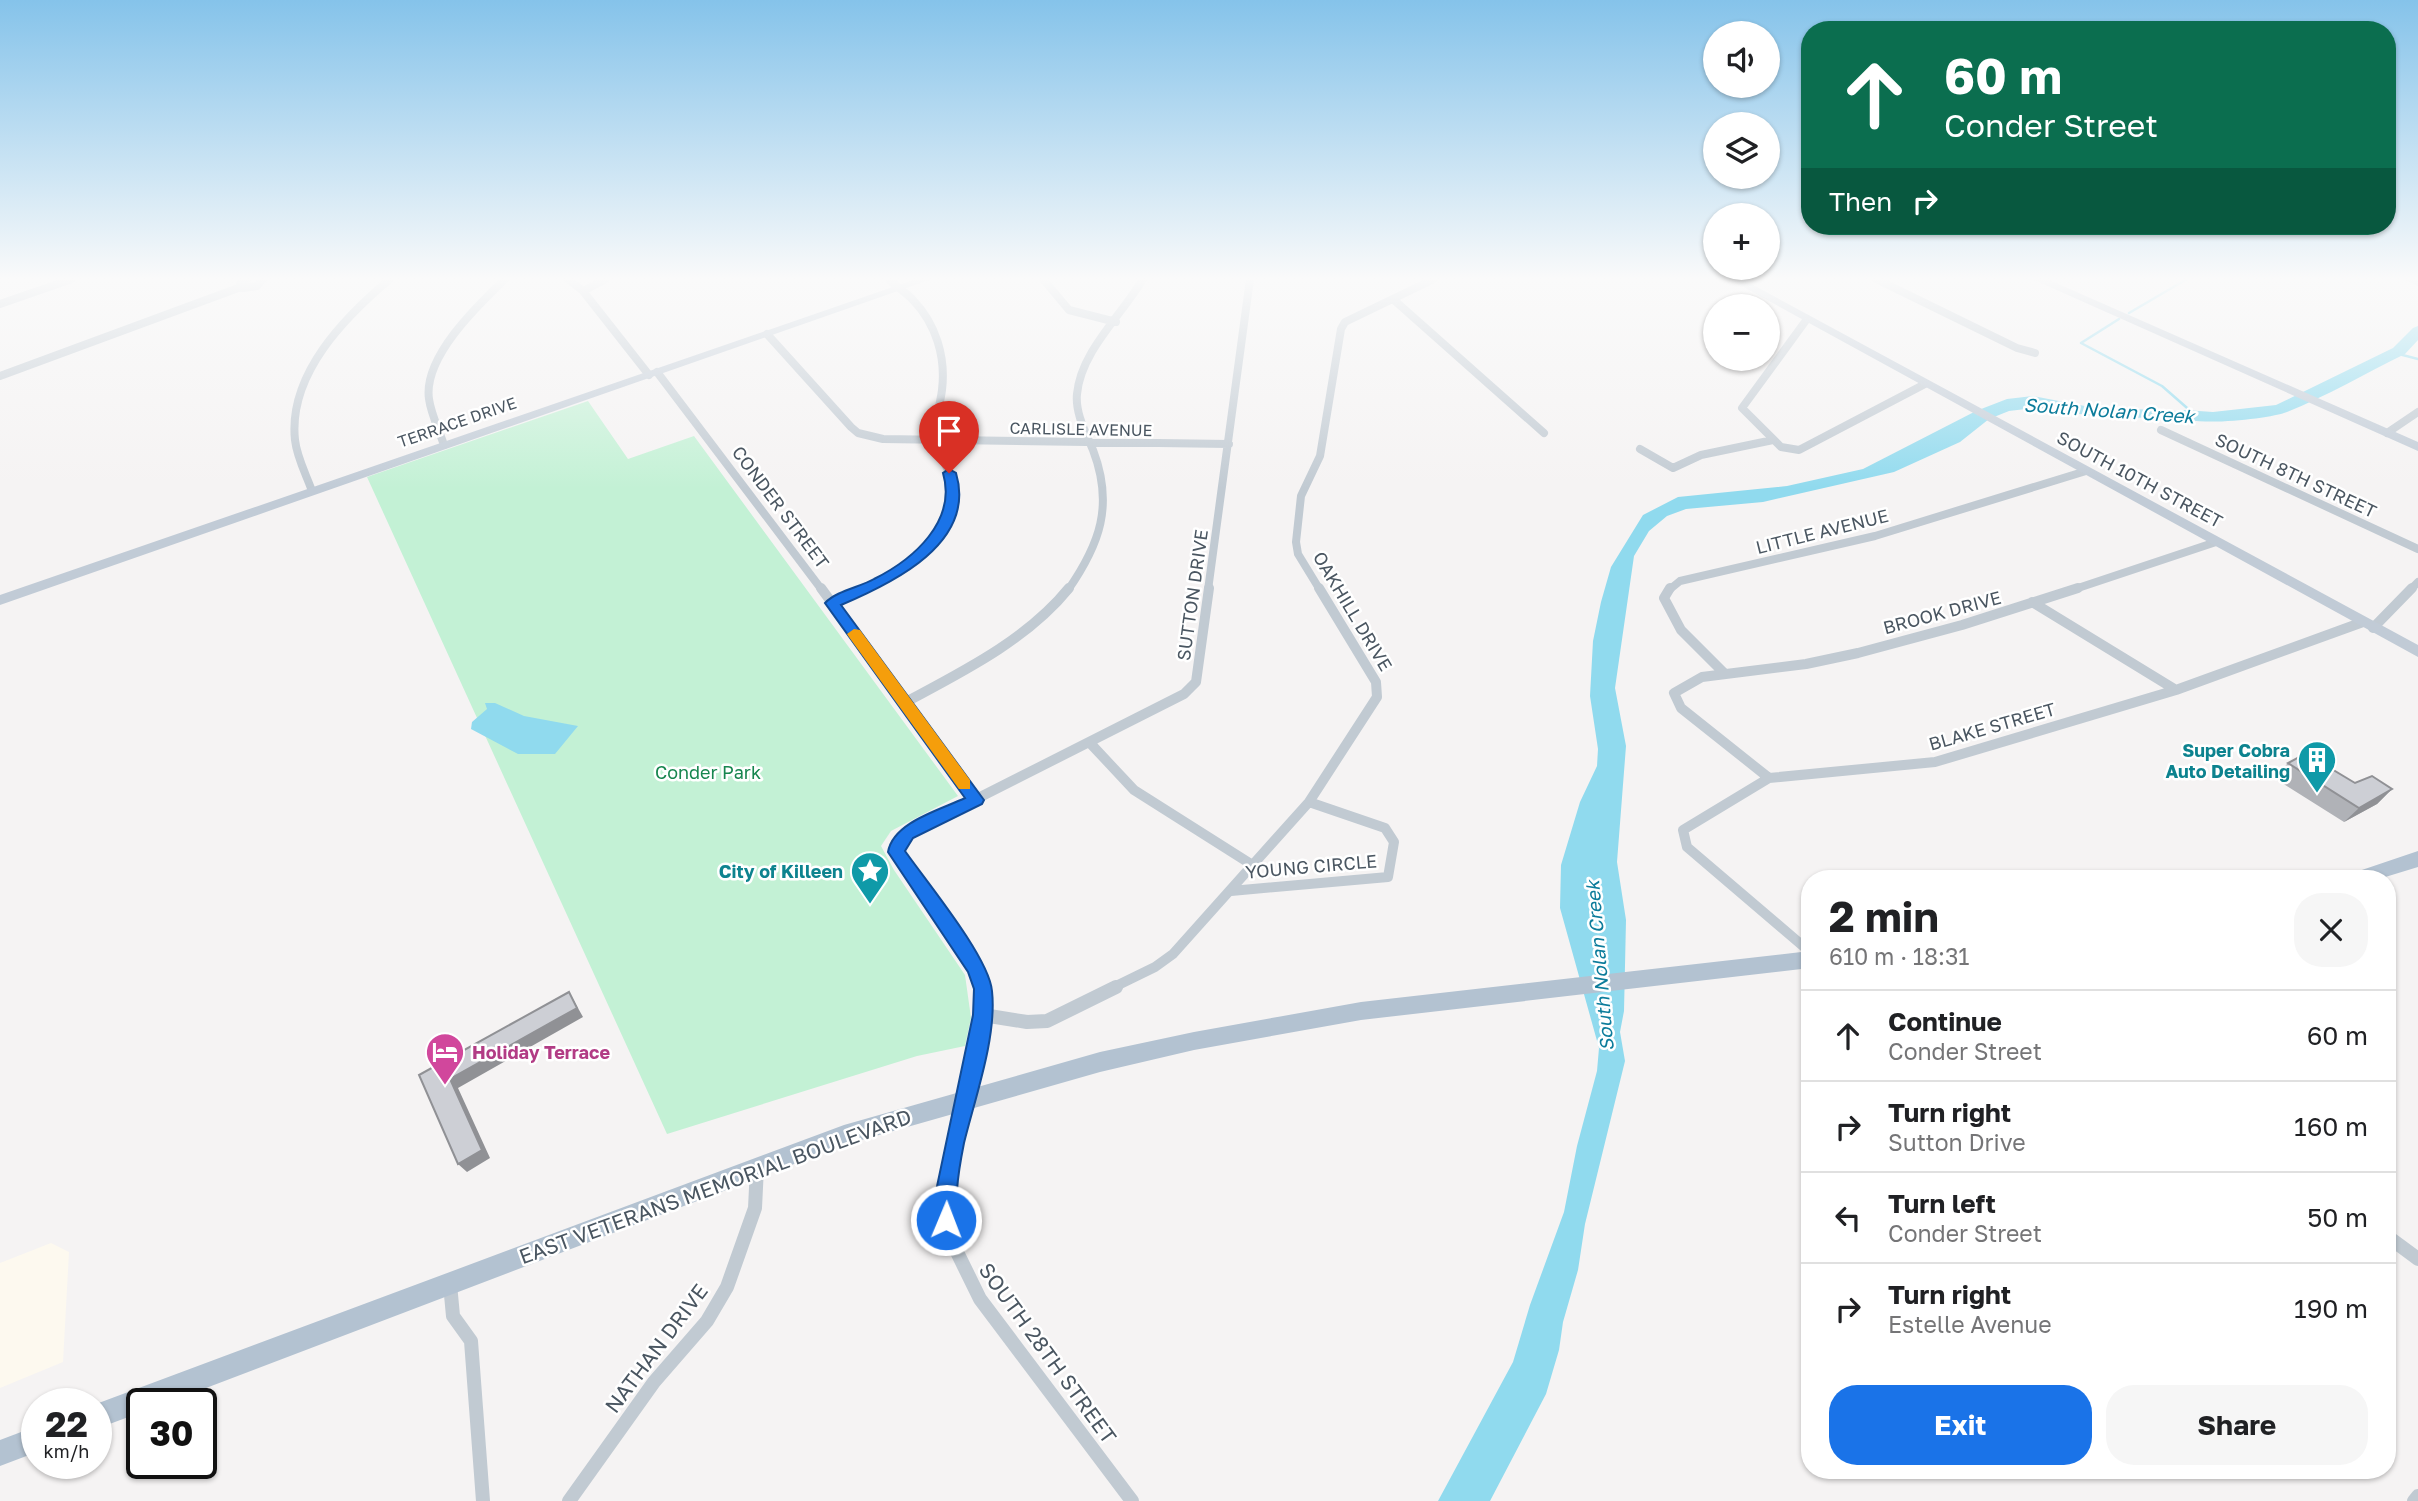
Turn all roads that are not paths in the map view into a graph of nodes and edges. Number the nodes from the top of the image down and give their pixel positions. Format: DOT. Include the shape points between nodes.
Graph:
graph roads {
  1 [pos="71,349"];
  2 [pos="322,349"];
  3 [pos="444,349"];
  4 [pos="632,349"];
  5 [pos="723,349"];
  6 [pos="780,349"];
  7 [pos="940,349"];
  8 [pos="1097,349"];
  9 [pos="1241,349"];
  10 [pos="1338,349"];
  11 [pos="1449,349"];
  12 [pos="1785,349"];
  13 [pos="1862,349"];
  14 [pos="2021,349"];
  15 [pos="2197,349"];
  16 [pos="2035,353"];
  17 [pos="653,374"];
  18 [pos="0,376"];
  19 [pos="1925,384"];
  20 [pos="2418,412"];
  21 [pos="2161,430"];
  22 [pos="1544,433"];
  23 [pos="2387,433"];
  24 [pos="1773,440"];
  25 [pos="935,441"];
  26 [pos="1091,443"];
  27 [pos="1229,444"];
  28 [pos="444,445"];
  29 [pos="2418,447"];
  30 [pos="1640,449"];
  31 [pos="2086,471"];
  32 [pos="312,491"];
  33 [pos="2216,542"];
  34 [pos="2418,550"];
  35 [pos="2418,582"];
  36 [pos="0,600"];
  37 [pos="2032,602"];
  38 [pos="832,603"];
  39 [pos="2368,625"];
  40 [pos="2418,652"];
  41 [pos="1724,673"];
  42 [pos="2176,690"];
  43 [pos="904,703"];
  44 [pos="1090,743"];
  45 [pos="1769,778"];
  46 [pos="976,800"];
  47 [pos="1309,802"];
  48 [pos="2418,859"];
  49 [pos="1254,866"];
  50 [pos="2384,870"];
  51 [pos="1231,891"];
  52 [pos="1801,945"];
  53 [pos="1801,961"];
  54 [pos="983,1015"];
  55 [pos="967,1098"];
  56 [pos="757,1167"];
  57 [pos="2396,1243"];
  58 [pos="2418,1259"];
  59 [pos="450,1284"];
  60 [pos="112,1411"];
  61 [pos="21,1445"];
  62 [pos="0,1453"];
  63 [pos="2418,1496"];
  64 [pos="483,1501"];
  65 [pos="569,1501"];
  66 [pos="1132,1501"];
  67 [pos="2414,1501"];
  1 -- 18 [label="street"];
  2 -- 32 [label="street" via="302,391 295,437"];
  3 -- 28 [label="street" via="428,397"];
  4 -- 17 [label="street, CONDER STREET"];
  5 -- 17 [label="street, TERRACE DRIVE"];
  6 -- 25 [label="street, CARLISLE AVENUE" via="858,433"];
  7 -- 25 [label="street" via="944,367"];
  8 -- 26 [label="street" via="1083,370 1076,395"];
  9 -- 27 [label="street, SUTTON DRIVE"];
  10 -- 47 [label="street, OAKHILL DRIVE" via="1320,456 1301,496 1296,541 1298,554 1378,690"];
  11 -- 22 [label="street"];
  12 -- 24 [label="street" via="1742,408"];
  13 -- 19 [label="street, SOUTH 10TH STREET"];
  14 -- 16 [label="street"];
  15 -- 23 [label="street"];
  17 -- 28 [label="street, TERRACE DRIVE"];
  17 -- 38 [label="street, CONDER STREET"];
  19 -- 24 [label="street" via="1799,450 1781,447"];
  19 -- 31 [label="street, SOUTH 10TH STREET"];
  20 -- 23 [label="street"];
  21 -- 34 [label="street, SOUTH 8TH STREET"];
  23 -- 29 [label="street"];
  24 -- 30 [label="street" via="1701,455 1673,468"];
  25 -- 26 [label="street, CARLISLE AVENUE"];
  25 -- 38 [label="street" via="954,487 953,506 943,528 925,552 904,568"];
  26 -- 27 [label="street, CARLISLE AVENUE"];
  26 -- 43 [label="street" via="1104,498 1097,537 1075,579 1034,625 1003,649"];
  27 -- 44 [label="street, SUTTON DRIVE" via="1196,682 1184,694"];
  28 -- 32 [label="street, TERRACE DRIVE"];
  31 -- 33 [label="street, SOUTH 10TH STREET"];
  31 -- 41 [label="street, LITTLE AVENUE" via="1875,536 1680,581 1664,598 1667,609 1678,627"];
  32 -- 36 [label="street, TERRACE DRIVE"];
  33 -- 37 [label="street, BROOK DRIVE"];
  33 -- 39 [label="street, SOUTH 10TH STREET"];
  35 -- 39 [label="street, BLAKE STREET"];
  37 -- 41 [label="street, BROOK DRIVE" via="1805,664"];
  37 -- 42 [label="street"];
  38 -- 43 [label="street, CONDER STREET"];
  39 -- 40 [label="street, SOUTH 10TH STREET"];
  39 -- 42 [label="street, BLAKE STREET"];
  41 -- 45 [label="street, BROOK DRIVE" via="1685,682 1674,693 1675,700"];
  42 -- 45 [label="street, BLAKE STREET" via="1935,762"];
  43 -- 46 [label="street, CONDER STREET"];
  44 -- 46 [label="street, SUTTON DRIVE"];
  44 -- 49 [label="street" via="1134,790"];
  45 -- 52 [label="street, BLAKE STREET" via="1683,830 1687,847"];
  46 -- 54 [label="street, SUTTON DRIVE" via="907,834 897,852 976,968 983,989"];
  47 -- 49 [label="street, OAKHILL DRIVE"];
  47 -- 51 [label="street, YOUNG CIRCLE" via="1385,828 1394,842 1388,877"];
  48 -- 50 [label="main road"];
  49 -- 51 [label="street, OAKHILL DRIVE"];
  51 -- 54 [label="street, OAKHILL DRIVE" via="1173,954 1074,1008 1046,1021"];
  53 -- 55 [label="main road, EAST VETERANS MEMORIAL BOULEVARD" via="1361,1011 1194,1041"];
  54 -- 55 [label="street"];
  55 -- 56 [label="main road, EAST VETERANS MEMORIAL BOULEVARD"];
  55 -- 66 [label="street, SOUTH 28TH STREET" via="946,1191 946,1220 963,1274"];
  56 -- 59 [label="main road, EAST VETERANS MEMORIAL BOULEVARD"];
  56 -- 65 [label="street, NATHAN DRIVE" via="755,1208 727,1287 707,1321 654,1382"];
  57 -- 58 [label="street"];
  59 -- 60 [label="main road, EAST VETERANS MEMORIAL BOULEVARD"];
  59 -- 64 [label="street" via="453,1316 471,1341"];
  61 -- 62 [label="main road"];
  63 -- 67 [label="street"];
}
